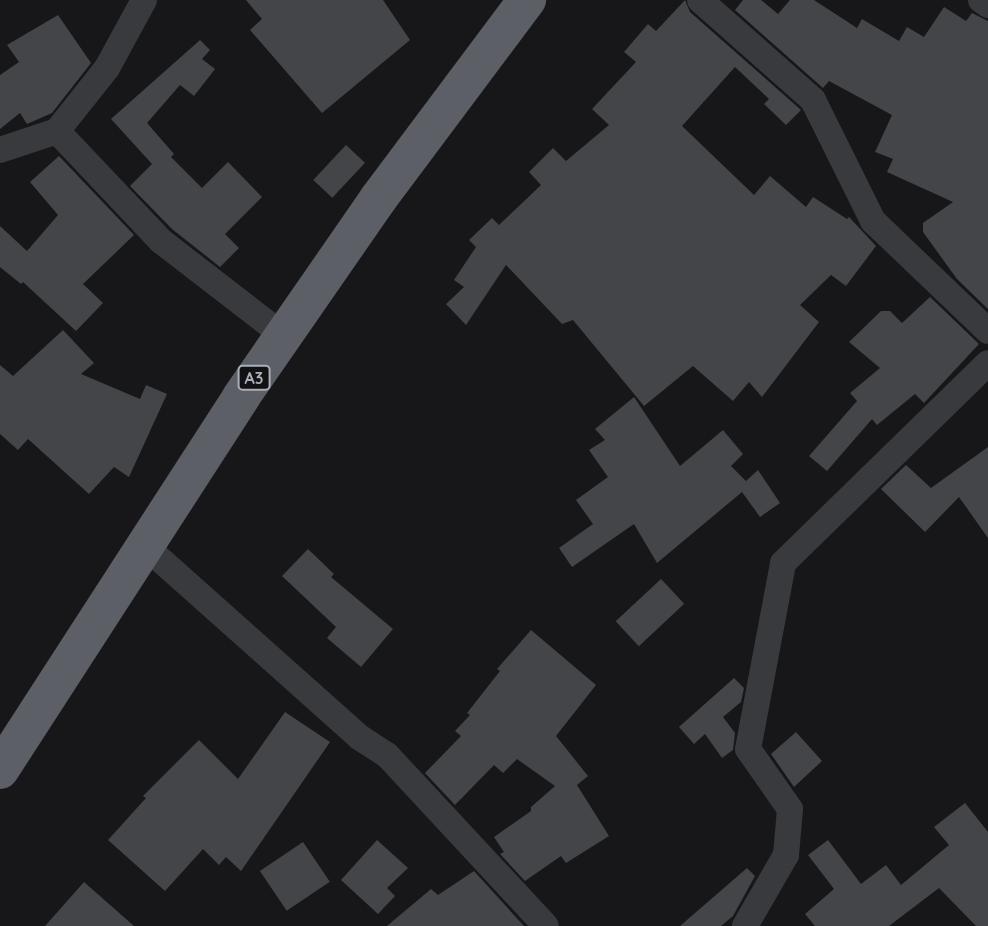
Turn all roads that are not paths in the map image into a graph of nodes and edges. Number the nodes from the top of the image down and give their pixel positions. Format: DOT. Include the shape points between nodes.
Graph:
graph roads {
  1 [pos="144,0"];
  2 [pos="527,0"];
  3 [pos="701,0"];
  4 [pos="981,0"];
  5 [pos="988,5"];
  6 [pos="57,131"];
  7 [pos="0,150"];
  8 [pos="988,331"];
  9 [pos="285,337"];
  10 [pos="988,363"];
  11 [pos="145,546"];
  12 [pos="2,761"];
  13 [pos="545,926"];
  14 [pos="746,926"];
  1 -- 6 [label="street" via="107,68"];
  2 -- 9 [label="highway, A3" via="378,199"];
  3 -- 8 [label="street" via="813,100 873,221"];
  4 -- 5 [label="street"];
  6 -- 7 [label="street"];
  6 -- 9 [label="street" via="160,241"];
  9 -- 11 [label="highway, A3"];
  10 -- 14 [label="street" via="783,563 748,749 790,808 786,855"];
  11 -- 12 [label="highway, A3"];
  11 -- 13 [label="street" via="359,737 387,755"];
}
